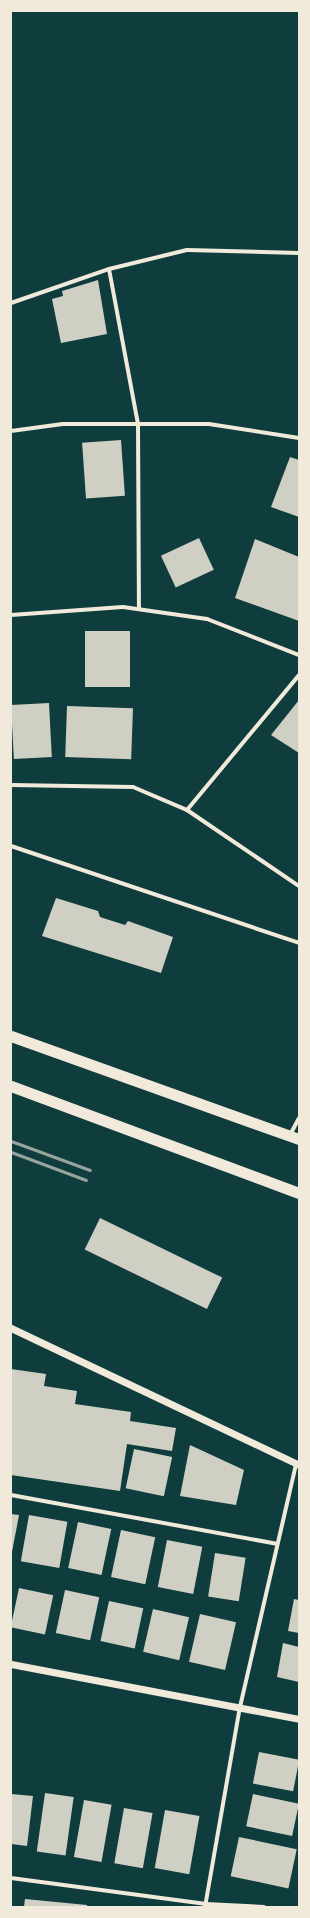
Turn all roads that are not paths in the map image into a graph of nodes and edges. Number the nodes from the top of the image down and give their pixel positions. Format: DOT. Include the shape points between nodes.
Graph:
graph roads {
  1 [pos="299,253"];
  2 [pos="109,269"];
  3 [pos="11,303"];
  4 [pos="138,424"];
  5 [pos="11,431"];
  6 [pos="299,438"];
  7 [pos="139,609"];
  8 [pos="11,615"];
  9 [pos="299,655"];
  10 [pos="299,675"];
  11 [pos="11,785"];
  12 [pos="187,810"];
  13 [pos="11,846"];
  14 [pos="299,886"];
  15 [pos="299,943"];
  16 [pos="11,1036"];
  17 [pos="11,1086"];
  18 [pos="299,1118"];
  19 [pos="294,1137"];
  20 [pos="299,1193"];
  21 [pos="11,1328"];
  22 [pos="298,1465"];
  23 [pos="11,1495"];
  24 [pos="277,1544"];
  25 [pos="11,1664"];
  26 [pos="240,1707"];
  27 [pos="299,1719"];
  28 [pos="11,1878"];
  29 [pos="205,1905"];
  30 [pos="264,1907"];
  1 -- 2 [label="street" via="187,250"];
  2 -- 3 [label="street"];
  2 -- 4 [label="street"];
  4 -- 5 [label="street" via="63,424"];
  4 -- 6 [label="street" via="209,424"];
  4 -- 7 [label="street"];
  7 -- 8 [label="street"];
  7 -- 9 [label="street" via="207,619"];
  10 -- 12 [label="street"];
  11 -- 12 [label="street" via="133,787"];
  12 -- 14 [label="street"];
  13 -- 15 [label="street"];
  16 -- 19 [label="highway"];
  17 -- 20 [label="highway"];
  18 -- 19 [label="street"];
  21 -- 22 [label="street"];
  22 -- 24 [label="street"];
  23 -- 24 [label="street"];
  24 -- 26 [label="street"];
  25 -- 26 [label="street"];
  26 -- 27 [label="street"];
  26 -- 29 [label="street"];
  28 -- 29 [label="street"];
  29 -- 30 [label="street"];
}
